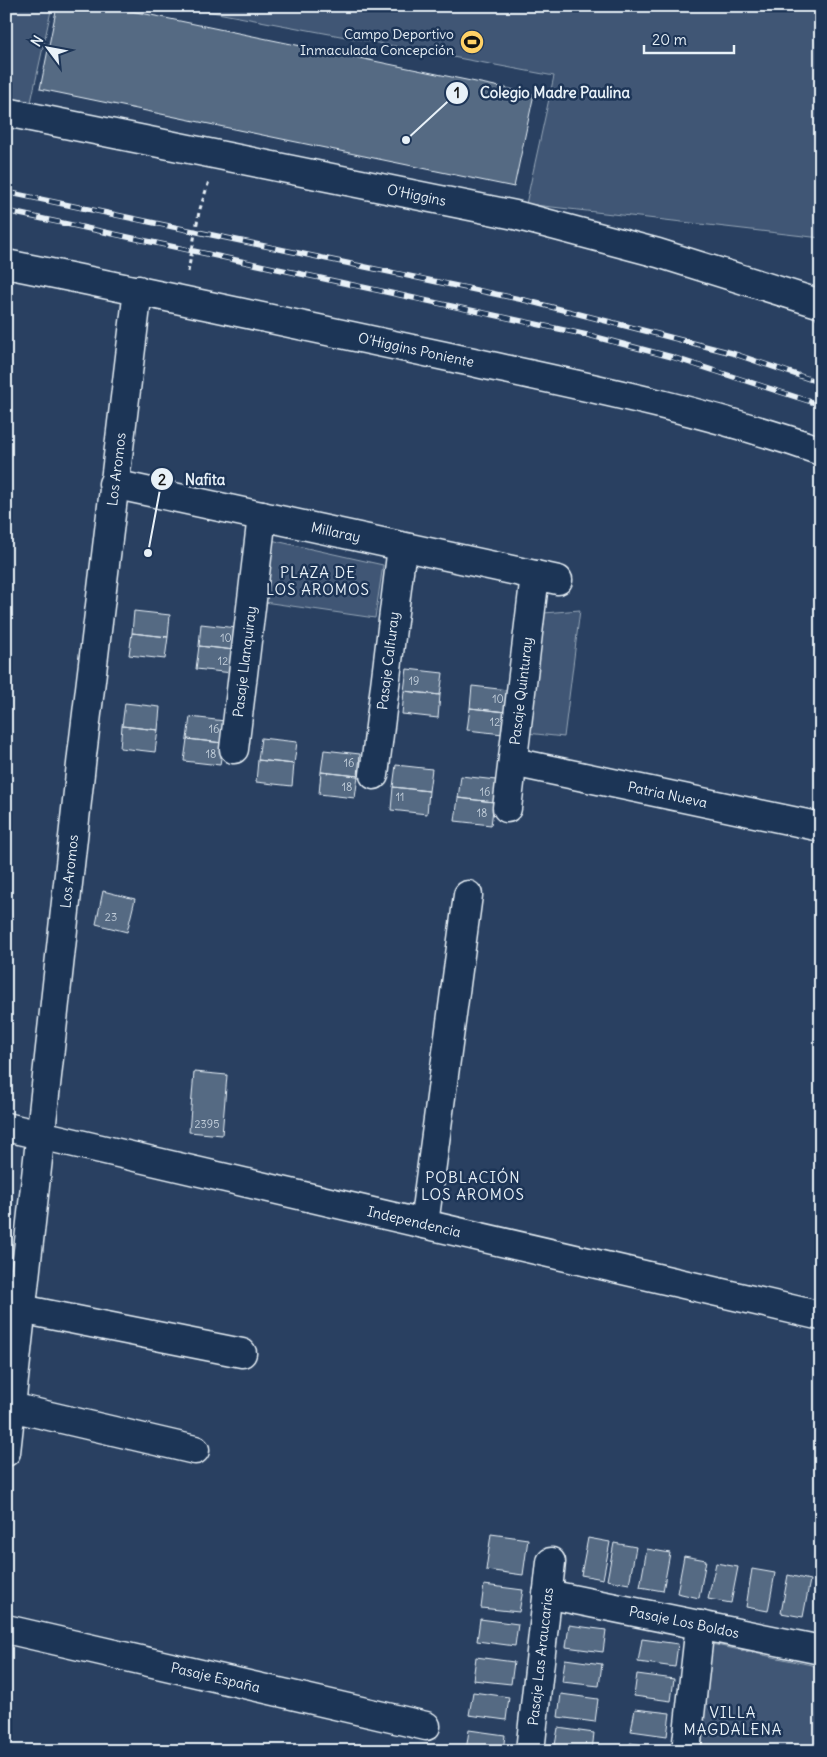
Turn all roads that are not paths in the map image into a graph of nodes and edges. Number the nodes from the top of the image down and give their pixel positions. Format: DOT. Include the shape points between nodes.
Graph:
graph roads {
  1 [pos="6,112"];
  2 [pos="6,264"];
  3 [pos="138,290"];
  4 [pos="821,304"];
  5 [pos="821,451"];
  6 [pos="113,484"];
  7 [pos="262,516"];
  8 [pos="402,547"];
  9 [pos="546,577"];
  10 [pos="234,750"];
  11 [pos="513,762"];
  12 [pos="374,774"];
  13 [pos="508,808"];
  14 [pos="821,828"];
  15 [pos="468,895"];
  16 [pos="6,1127"];
  17 [pos="40,1135"];
  18 [pos="424,1224"];
  19 [pos="14,1308"];
  20 [pos="821,1316"];
  21 [pos="242,1354"];
  22 [pos="11,1407"];
  23 [pos="195,1450"];
  24 [pos="6,1452"];
  25 [pos="550,1562"];
  26 [pos="547,1594"];
  27 [pos="700,1625"];
  28 [pos="6,1628"];
  29 [pos="821,1650"];
  30 [pos="426,1726"];
  31 [pos="530,1751"];
  32 [pos="686,1751"];
  1 -- 4 [label="street, O'Higgins" via="515,215 584,232"];
  2 -- 3 [label="street, O'Higgins Poniente"];
  3 -- 5 [label="street, O'Higgins Poniente" via="663,404 730,421"];
  3 -- 6 [label="street, Los Aromos"];
  6 -- 7 [label="street, Millaray"];
  6 -- 17 [label="street, Los Aromos"];
  7 -- 8 [label="street, Millaray"];
  7 -- 10 [label="street, Pasaje Llanquiray"];
  8 -- 9 [label="street, Millaray"];
  8 -- 12 [label="street, Pasaje Calfuray"];
  9 -- 11 [label="street, Pasaje Quinturay"];
  11 -- 13 [label="street, Pasaje Quinturay"];
  11 -- 14 [label="street, Patria Nueva"];
  15 -- 18 [label="street"];
  16 -- 17 [label="street, Independencia"];
  17 -- 18 [label="street, Independencia"];
  17 -- 19 [label="street, Los Aromos"];
  18 -- 20 [label="street, Independencia"];
  19 -- 21 [label="street"];
  19 -- 22 [label="street, Los Aromos"];
  22 -- 23 [label="street"];
  22 -- 24 [label="street, Los Aromos"];
  25 -- 26 [label="street, Pasaje Las Araucarias"];
  26 -- 27 [label="street, Pasaje Los Boldos"];
  26 -- 31 [label="street, Pasaje Las Araucarias"];
  27 -- 29 [label="street, Pasaje Los Boldos"];
  27 -- 32 [label="street"];
  28 -- 30 [label="street, Pasaje España"];
}
